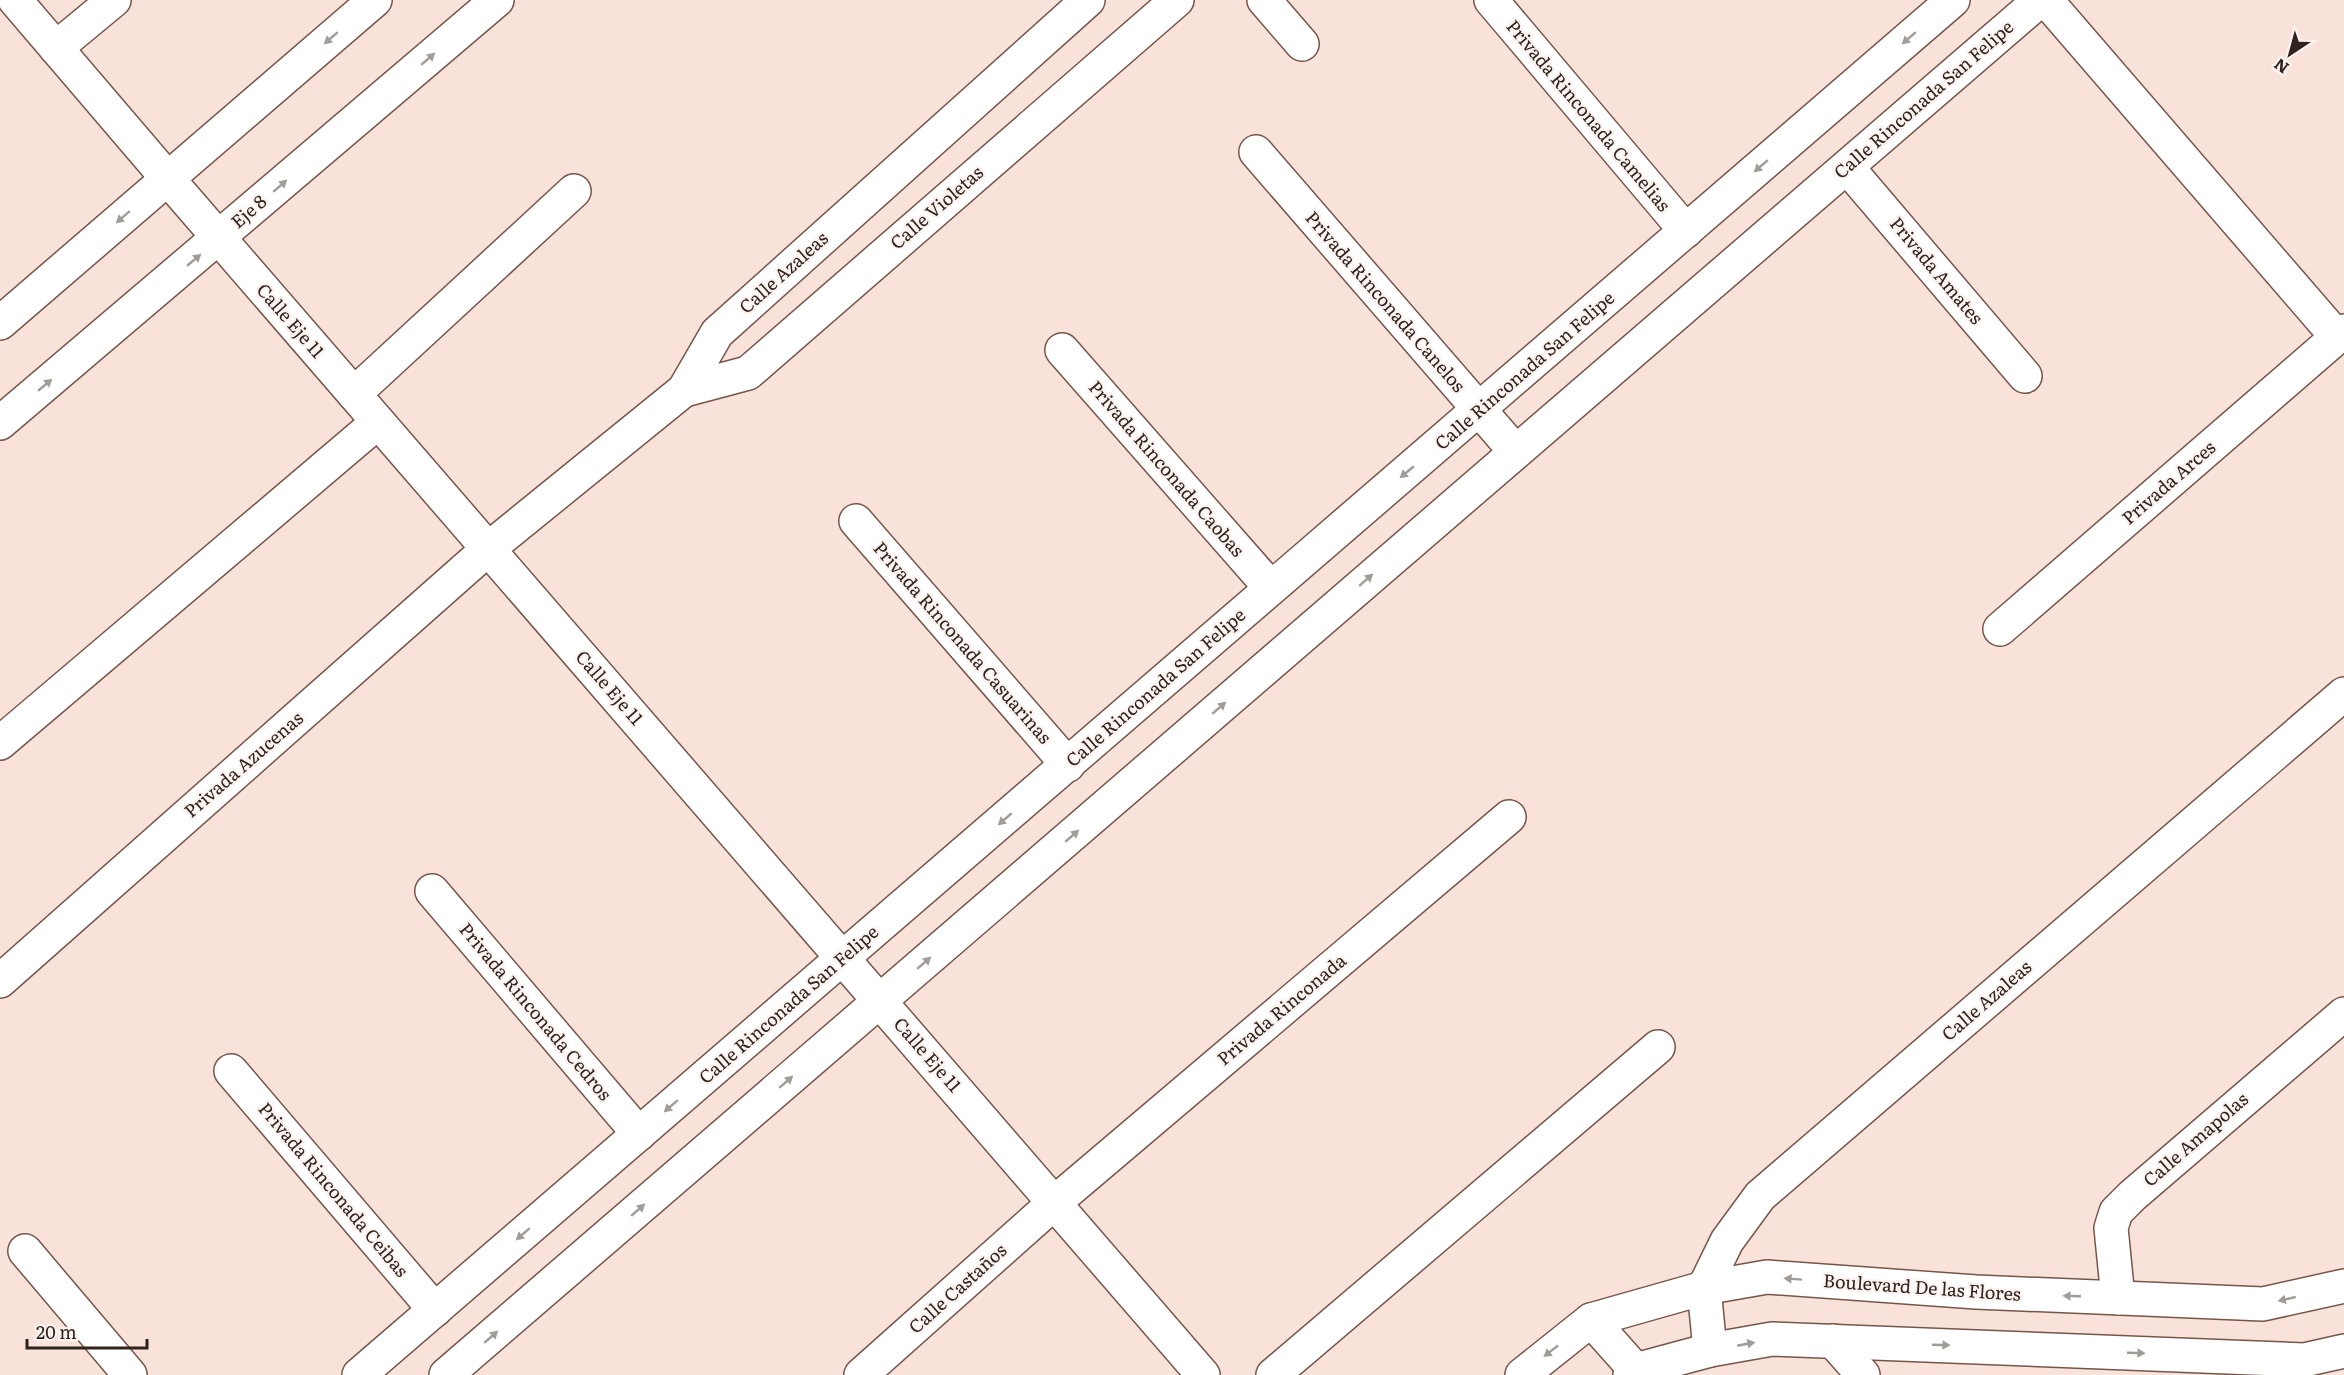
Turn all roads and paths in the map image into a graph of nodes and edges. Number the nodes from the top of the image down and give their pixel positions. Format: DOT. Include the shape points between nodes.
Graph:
graph roads {
  1 [pos="15,0"];
  2 [pos="114,0"];
  3 [pos="375,0"];
  4 [pos="497,0"];
  5 [pos="1088,0"];
  6 [pos="1177,0"];
  7 [pos="1264,0"];
  8 [pos="1491,0"];
  9 [pos="1953,0"];
  10 [pos="2040,0"];
  11 [pos="2046,0"];
  12 [pos="1302,44"];
  13 [pos="56,48"];
  14 [pos="1256,152"];
  15 [pos="1847,167"];
  16 [pos="168,179"];
  17 [pos="573,190"];
  18 [pos="1686,231"];
  19 [pos="219,238"];
  20 [pos="0,324"];
  21 [pos="2341,334"];
  22 [pos="1062,350"];
  23 [pos="2025,376"];
  24 [pos="684,390"];
  25 [pos="354,394"];
  26 [pos="1479,411"];
  27 [pos="378,422"];
  28 [pos="0,423"];
  29 [pos="1515,451"];
  30 [pos="856,521"];
  31 [pos="488,549"];
  32 [pos="1271,588"];
  33 [pos="2000,629"];
  34 [pos="2344,694"];
  35 [pos="0,743"];
  36 [pos="1068,765"];
  37 [pos="1509,817"];
  38 [pos="432,891"];
  39 [pos="843,959"];
  40 [pos="0,981"];
  41 [pos="880,1002"];
  42 [pos="2344,1014"];
  43 [pos="1658,1047"];
  44 [pos="231,1071"];
  45 [pos="639,1134"];
  46 [pos="1054,1203"];
  47 [pos="25,1251"];
  48 [pos="2344,1286"];
  49 [pos="1704,1288"];
  50 [pos="2118,1298"];
  51 [pos="435,1310"];
  52 [pos="1591,1320"];
  53 [pos="1833,1341"];
  54 [pos="1710,1350"];
  55 [pos="2344,1352"];
  56 [pos="2178,1365"];
  57 [pos="2305,1368"];
  58 [pos="1635,1373"];
  59 [pos="130,1375"];
  60 [pos="359,1375"];
  61 [pos="446,1375"];
  62 [pos="861,1375"];
  63 [pos="1203,1375"];
  64 [pos="1274,1375"];
  65 [pos="1522,1375"];
  66 [pos="1863,1375"];
  1 -- 13 [label="street, Calle Eje 11"];
  2 -- 13 [label="street"];
  3 -- 16 [label="street, one-way"];
  19 -- 4 [label="street, Eje 8, one-way"];
  5 -- 24 [label="street, Calle Azaleas" via="717,333"];
  6 -- 24 [label="street, Calle Violetas" via="748,373"];
  7 -- 12 [label="street"];
  8 -- 18 [label="street, Privada Rinconada Camelias"];
  9 -- 18 [label="street, Calle Rinconada San Felipe, one-way"];
  10 -- 15 [label="street, Calle Rinconada San Felipe"];
  11 -- 21 [label="street, Privada Arces"];
  13 -- 16 [label="street, Calle Eje 11"];
  14 -- 26 [label="street, Privada Rinconada Canelos"];
  15 -- 23 [label="street, Privada Amates"];
  15 -- 29 [label="street, Calle Rinconada San Felipe"];
  16 -- 19 [label="street, Calle Eje 11"];
  16 -- 20 [label="street, one-way"];
  17 -- 25 [label="street"];
  18 -- 26 [label="street, Calle Rinconada San Felipe"];
  19 -- 25 [label="street, Calle Eje 11"];
  28 -- 19 [label="street, Eje 8, one-way"];
  21 -- 33 [label="street, Privada Arces"];
  22 -- 32 [label="street, Privada Rinconada Caobas"];
  24 -- 31 [label="street, Calle Azaleas"];
  25 -- 27 [label="street, Calle Eje 11"];
  26 -- 29 [label="street, Privada Rinconada Canelos"];
  26 -- 32 [label="street, Calle Rinconada San Felipe, one-way"];
  27 -- 31 [label="street, Calle Eje 11"];
  27 -- 35 [label="street"];
  41 -- 29 [label="street, Calle Rinconada San Felipe, one-way"];
  30 -- 36 [label="street, Privada Rinconada Casuarinas"];
  31 -- 39 [label="street, Calle Eje 11"];
  31 -- 40 [label="street, Privada Azucenas"];
  32 -- 36 [label="street, Calle Rinconada San Felipe"];
  34 -- 49 [label="street, Calle Azaleas" via="1760,1196 1727,1241"];
  36 -- 39 [label="street, Calle Rinconada San Felipe, one-way"];
  37 -- 46 [label="street, Privada Rinconada"];
  38 -- 45 [label="street, Privada Rinconada Cedros"];
  39 -- 41 [label="street, Calle Eje 11"];
  39 -- 45 [label="street, Calle Rinconada San Felipe, one-way"];
  41 -- 46 [label="street, Calle Eje 11"];
  61 -- 41 [label="street, Calle Rinconada San Felipe, one-way"];
  42 -- 50 [label="street, Calle Amapolas" via="2116,1212 2111,1228"];
  43 -- 64 [label="street"];
  44 -- 51 [label="street, Privada Rinconada Ceibas"];
  45 -- 51 [label="street, Calle Rinconada San Felipe, one-way"];
  46 -- 62 [label="street, Calle Castaños"];
  46 -- 63 [label="street, Calle Eje 11"];
  47 -- 59 [label="street"];
  48 -- 50 [label="street, Boulevard De las Flores, one-way" via="2263,1304"];
  50 -- 49 [label="street, Boulevard De las Flores, one-way" via="1767,1277"];
  49 -- 52 [label="street, Boulevard De las Flores"];
  49 -- 54 [label="street"];
  51 -- 60 [label="street, Calle Rinconada San Felipe"];
  52 -- 58 [label="street"];
  52 -- 65 [label="street, Boulevard De las Flores, one-way"];
  54 -- 53 [label="street, one-way" via="1772,1339"];
  53 -- 56 [label="street, one-way"];
  53 -- 66 [label="street"];
  54 -- 58 [label="street"];
  55 -- 57 [label="street"];
  56 -- 57 [label="street"];
}
